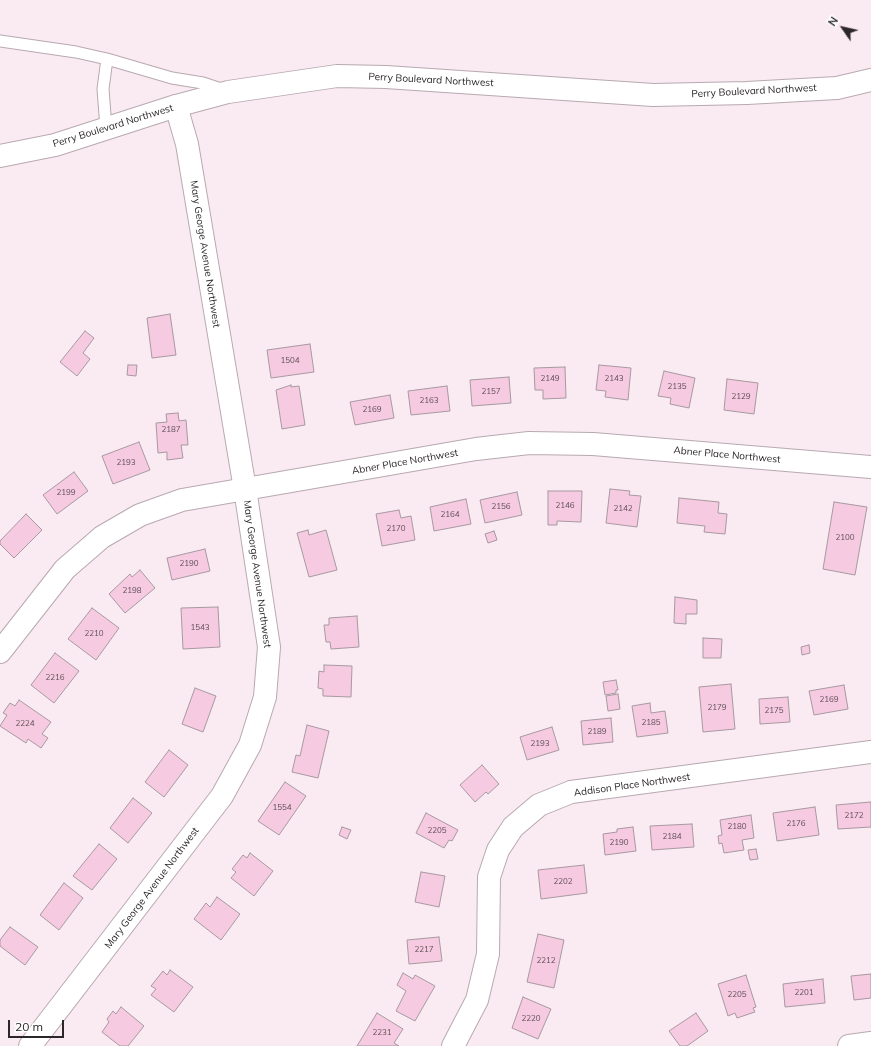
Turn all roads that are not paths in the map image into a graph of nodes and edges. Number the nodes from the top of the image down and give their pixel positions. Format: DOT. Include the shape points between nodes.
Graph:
graph roads {
  1 [pos="0,41"];
  2 [pos="107,59"];
  3 [pos="871,80"];
  4 [pos="228,92"];
  5 [pos="176,106"];
  6 [pos="106,128"];
  7 [pos="0,156"];
  8 [pos="871,467"];
  9 [pos="245,489"];
  10 [pos="0,652"];
  11 [pos="871,752"];
  12 [pos="871,1043"];
  13 [pos="30,1046"];
  14 [pos="453,1046"];
  15 [pos="849,1046"];
  1 -- 2 [label="lane"];
  2 -- 4 [label="lane" via="172,78 203,83"];
  2 -- 6 [label="lane" via="103,89"];
  3 -- 4 [label="street, Perry Boulevard Northwest" via="837,88 653,95 337,76"];
  4 -- 5 [label="street, Perry Boulevard Northwest"];
  5 -- 6 [label="street, Perry Boulevard Northwest"];
  5 -- 9 [label="street, Mary George Avenue Northwest" via="187,144"];
  6 -- 7 [label="street, Perry Boulevard Northwest" via="55,145"];
  8 -- 9 [label="street, Abner Place Northwest" via="593,444 528,443 476,449"];
  9 -- 10 [label="street, Abner Place Northwest" via="182,500 140,515 102,537 65,569"];
  9 -- 13 [label="street, Mary George Avenue Northwest" via="269,647 265,697 250,745 222,796"];
  11 -- 14 [label="street, Addison Place Northwest" via="571,792 538,805 513,827 498,850 489,877 488,954 477,1000"];
  12 -- 15 [label="street"];
}
